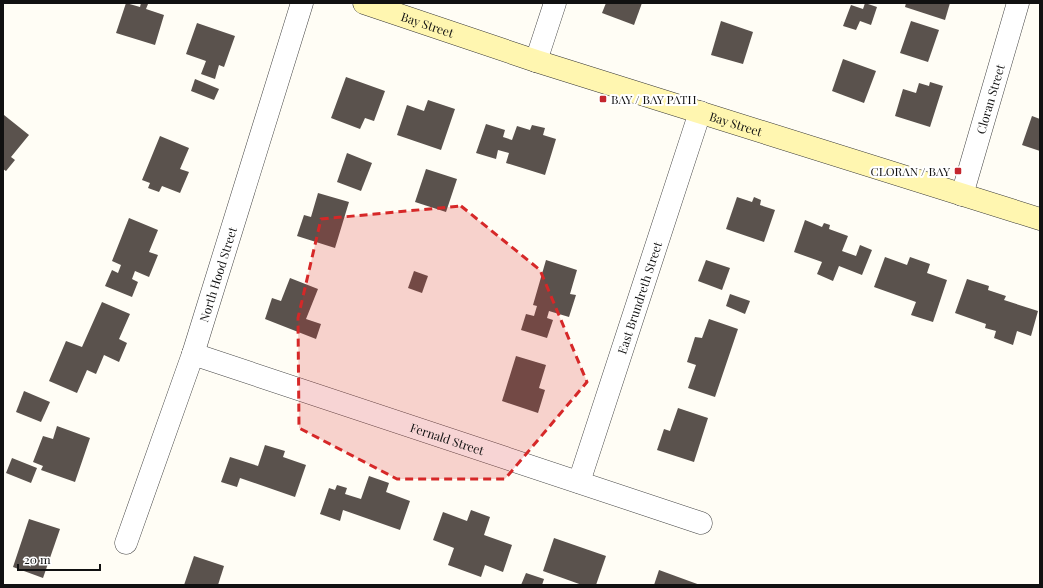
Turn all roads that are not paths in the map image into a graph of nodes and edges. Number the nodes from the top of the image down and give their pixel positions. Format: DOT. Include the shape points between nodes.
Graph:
graph roads {
  1 [pos="302,3"];
  2 [pos="364,3"];
  3 [pos="555,3"];
  4 [pos="1018,3"];
  5 [pos="536,61"];
  6 [pos="700,112"];
  7 [pos="962,195"];
  8 [pos="1040,219"];
  9 [pos="194,354"];
  10 [pos="579,482"];
  11 [pos="701,523"];
  12 [pos="126,543"];
  1 -- 9 [label="street, North Hood Street"];
  2 -- 5 [label="main road, Bay Street"];
  3 -- 5 [label="street"];
  4 -- 7 [label="street, Cloran Street"];
  5 -- 6 [label="main road, Bay Street"];
  6 -- 7 [label="main road, Bay Street"];
  6 -- 10 [label="street, East Brundreth Street"];
  7 -- 8 [label="main road, Bay Street"];
  9 -- 10 [label="street, Fernald Street"];
  9 -- 12 [label="street, North Hood Street"];
  10 -- 11 [label="street, Fernald Street"];
}
